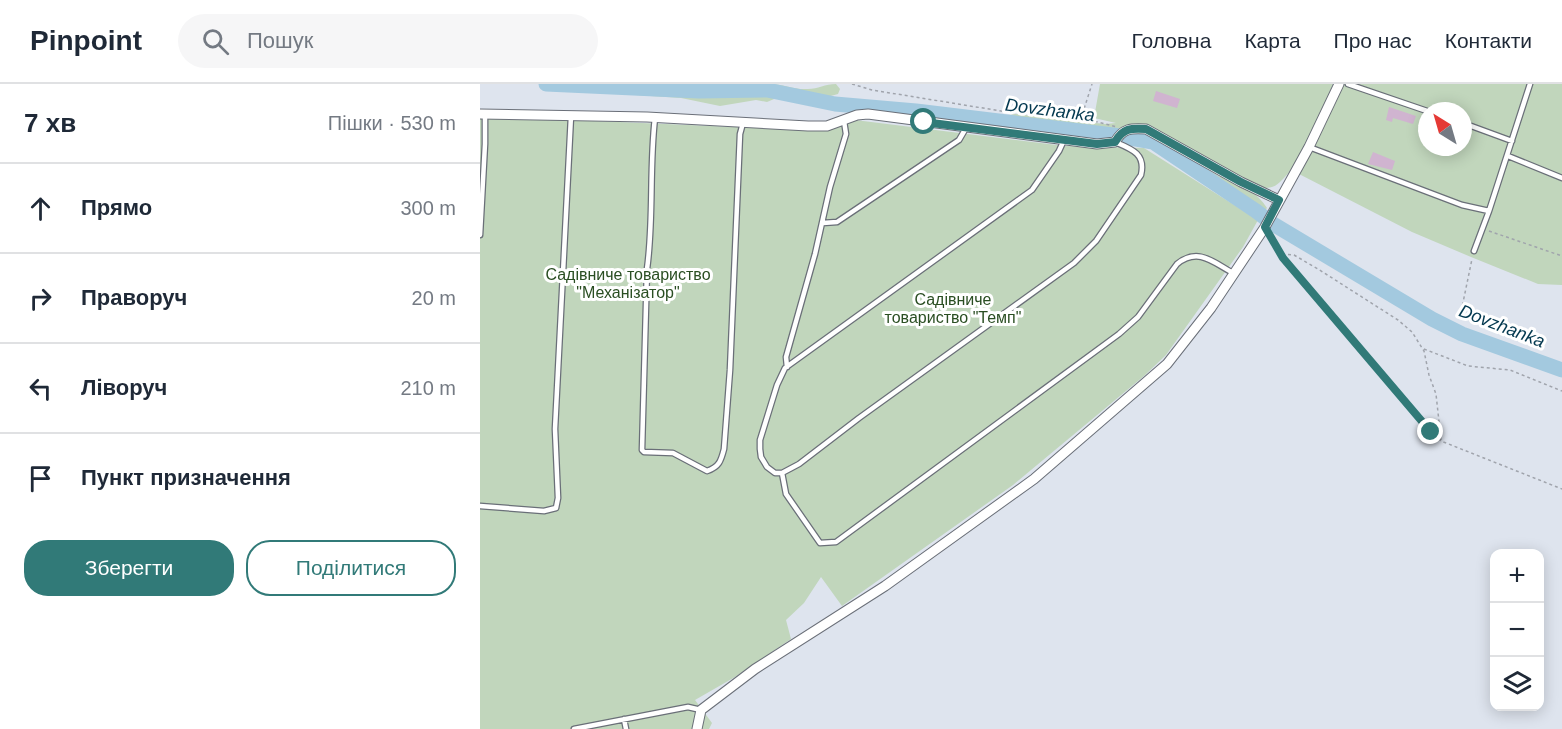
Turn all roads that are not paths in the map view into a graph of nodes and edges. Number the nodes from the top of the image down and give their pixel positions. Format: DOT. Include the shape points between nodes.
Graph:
graph roads {
  1 [pos="1339,84"];
  2 [pos="1348,84"];
  3 [pos="1530,84"];
  4 [pos="1418,108"];
  5 [pos="482,114"];
  6 [pos="571,116"];
  7 [pos="656,118"];
  8 [pos="844,121"];
  9 [pos="743,123"];
  10 [pos="1472,126"];
  11 [pos="966,128"];
  12 [pos="1119,136"];
  13 [pos="1064,140"];
  14 [pos="1512,141"];
  15 [pos="1310,147"];
  16 [pos="1508,156"];
  17 [pos="1562,178"];
  18 [pos="1279,200"];
  19 [pos="1490,211"];
  20 [pos="823,224"];
  21 [pos="480,235"];
  22 [pos="1474,250"];
  23 [pos="1233,273"];
  24 [pos="787,367"];
  25 [pos="782,473"];
  26 [pos="480,506"];
  27 [pos="701,710"];
  28 [pos="624,719"];
  29 [pos="574,729"];
  30 [pos="626,729"];
  31 [pos="697,729"];
  1 -- 15 [label="street"];
  2 -- 4 [label="lane"];
  3 -- 14 [label="lane"];
  5 -- 6 [label="street"];
  5 -- 21 [label="lane" via="485,144"];
  6 -- 7 [label="street"];
  6 -- 26 [label="lane" via="555,429 556,508 544,511"];
  7 -- 9 [label="street"];
  7 -- 9 [label="lane" via="642,450 673,453 708,471 717,468 724,449"];
  8 -- 9 [label="street" via="827,126"];
  8 -- 11 [label="street" via="868,114"];
  8 -- 20 [label="lane" via="846,134"];
  10 -- 14 [label="lane"];
  11 -- 13 [label="street"];
  11 -- 20 [label="lane" via="959,140 837,222"];
  12 -- 13 [label="street" via="1097,144"];
  12 -- 18 [label="street" via="1131,128 1146,129"];
  12 -- 25 [label="lane" via="1140,156 1141,175 1089,250"];
  13 -- 24 [label="lane" via="1032,190"];
  14 -- 16 [label="lane"];
  15 -- 18 [label="street"];
  15 -- 19 [label="lane" via="1462,205"];
  16 -- 17 [label="lane"];
  16 -- 19 [label="lane"];
  18 -- 23 [label="street"];
  19 -- 22 [label="lane"];
  20 -- 24 [label="lane" via="786,357"];
  23 -- 25 [label="lane" via="1203,257 1185,258 1138,317 1119,334 836,542 820,543 786,494"];
  23 -- 27 [label="street" via="1167,364 1034,479"];
  24 -- 25 [label="lane" via="760,440 761,457 767,467"];
  27 -- 28 [label="lane" via="688,707"];
  27 -- 31 [label="street"];
  28 -- 29 [label="lane"];
  28 -- 30 [label="lane"];
}
